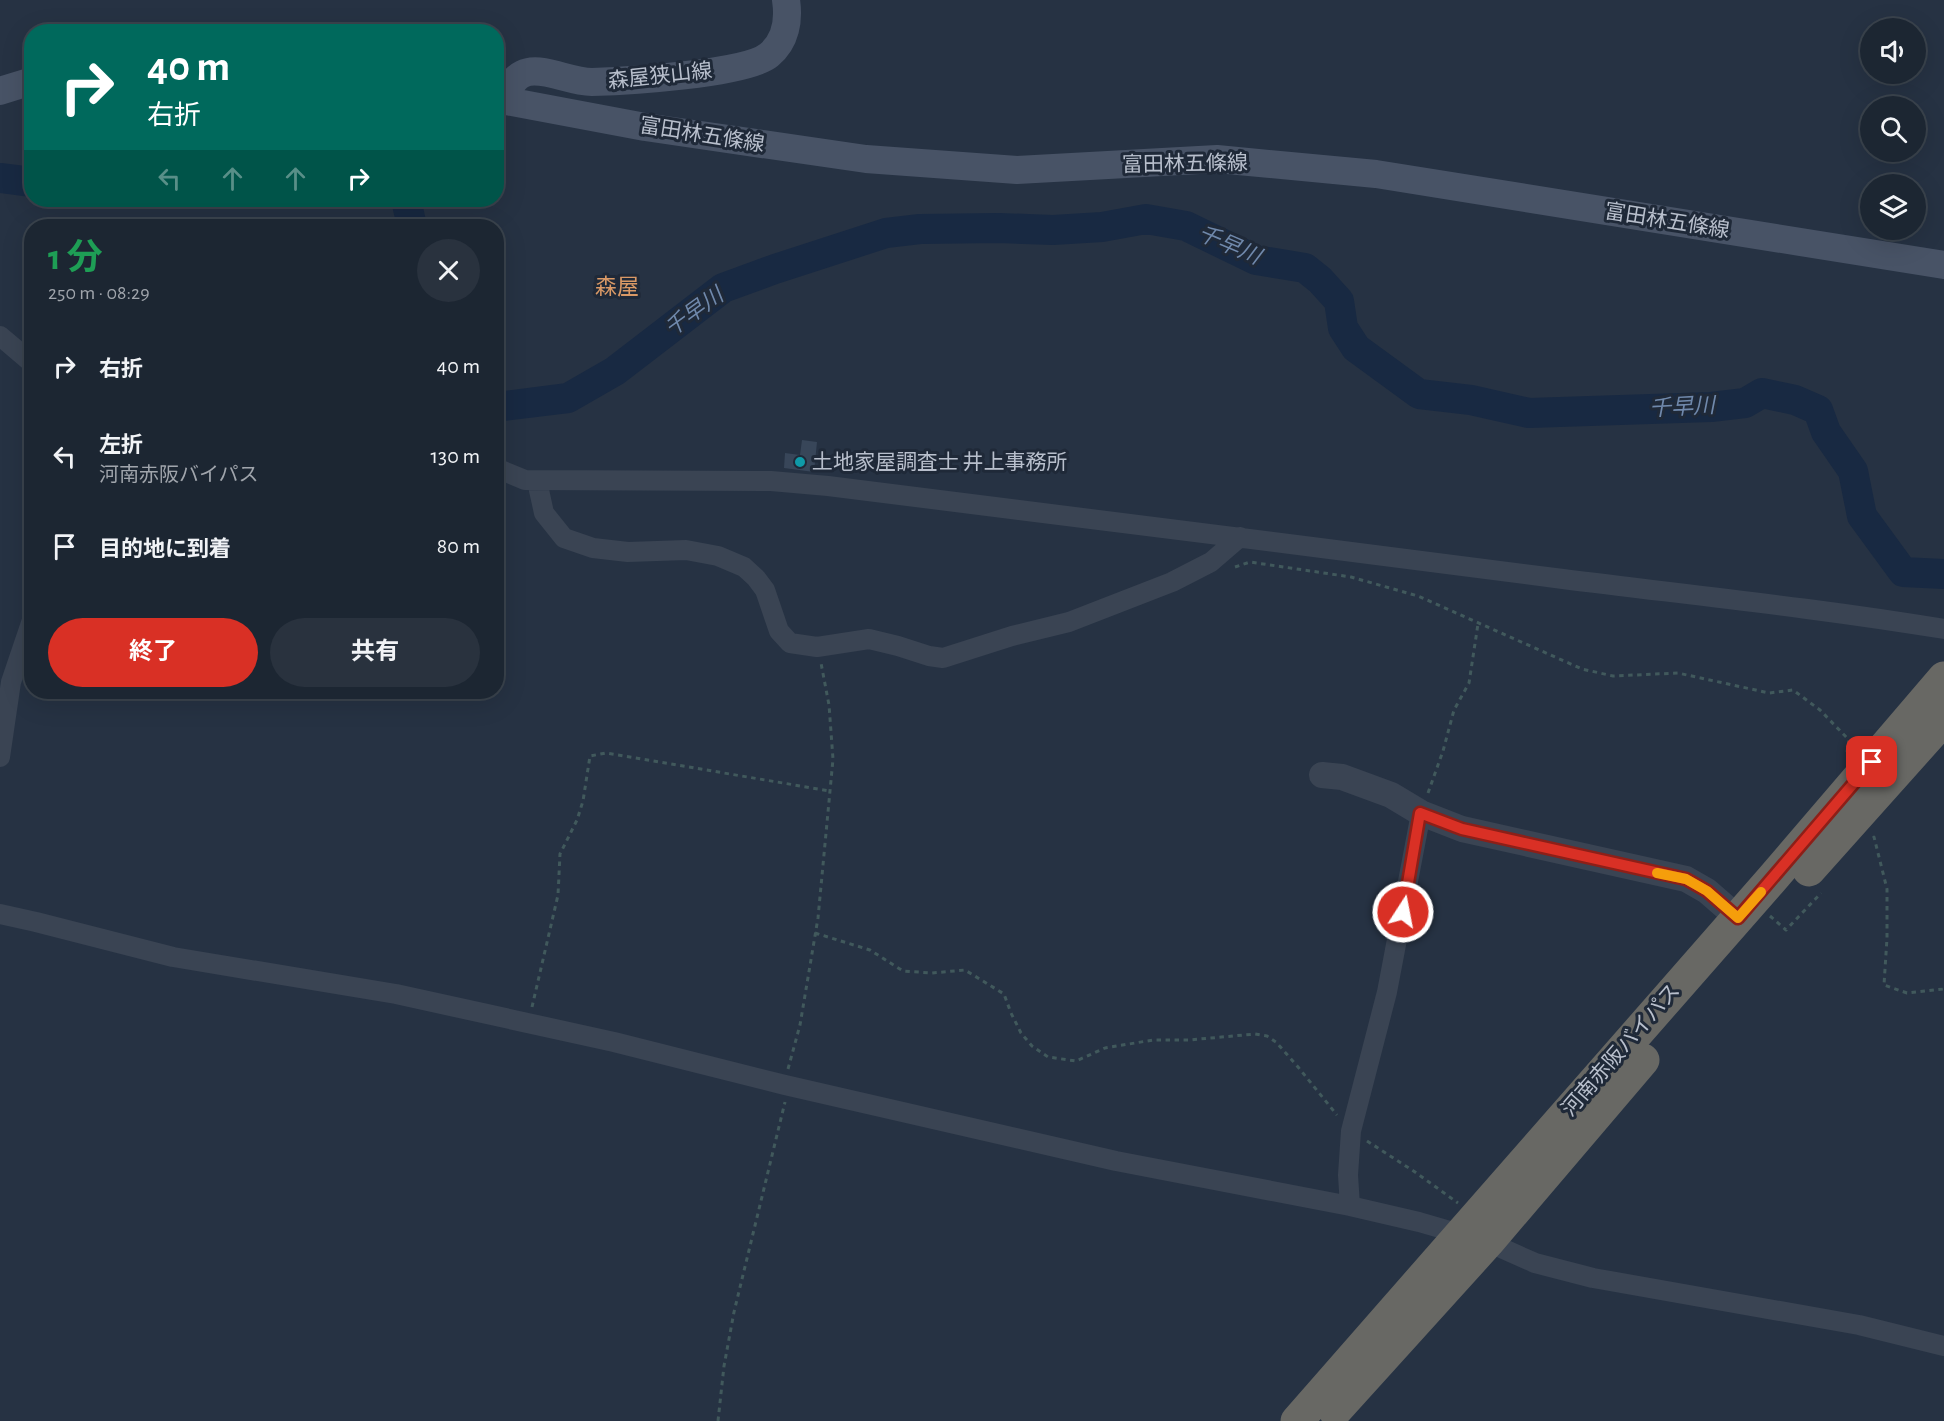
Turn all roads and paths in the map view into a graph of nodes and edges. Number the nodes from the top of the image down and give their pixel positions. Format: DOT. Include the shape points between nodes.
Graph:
graph roads {
  1 [pos="786,0"];
  2 [pos="24,84"];
  3 [pos="0,91"];
  4 [pos="504,96"];
  5 [pos="504,101"];
  6 [pos="1944,265"];
  7 [pos="0,336"];
  8 [pos="24,356"];
  9 [pos="504,471"];
  10 [pos="537,481"];
  11 [pos="1240,537"];
  12 [pos="1229,569"];
  13 [pos="1478,624"];
  14 [pos="1944,629"];
  15 [pos="24,644"];
  16 [pos="817,647"];
  17 [pos="1944,678"];
  18 [pos="1944,719"];
  19 [pos="0,757"];
  20 [pos="1846,758"];
  21 [pos="1322,775"];
  22 [pos="830,791"];
  23 [pos="1420,813"];
  24 [pos="1866,845"];
  25 [pos="1826,887"];
  26 [pos="0,914"];
  27 [pos="1753,916"];
  28 [pos="815,933"];
  29 [pos="1943,989"];
  30 [pos="528,1024"];
  31 [pos="784,1085"];
  32 [pos="1350,1131"];
  33 [pos="1350,1206"];
  34 [pos="1475,1230"];
  35 [pos="1944,1346"];
  36 [pos="718,1421"];
  37 [pos="1297,1421"];
  38 [pos="1326,1421"];
  1 -- 4 [label="main road, 森屋狭山線" via="785,34 759,61 713,71 592,82 533,71 514,80"];
  2 -- 3 [label="main road"];
  5 -- 6 [label="main road, 富田林五條線" via="645,127 866,159 1017,170 1217,159 1376,174"];
  7 -- 8 [label="street"];
  9 -- 10 [label="street"];
  10 -- 11 [label="street" via="771,481"];
  10 -- 16 [label="street" via="544,513 564,538 593,549 686,550 718,556 744,567 765,590 778,631 790,643"];
  11 -- 14 [label="street"];
  11 -- 16 [label="street" via="1211,562 1172,582 1048,629 943,658 869,639"];
  12 -- 13 [label="path" via="1250,562 1352,577 1418,596"];
  13 -- 20 [label="path" via="1582,669 1613,676 1678,673 1770,693 1792,690 1820,710 1849,740"];
  13 -- 23 [label="path" via="1469,683 1454,710"];
  15 -- 19 [label="street" via="11,682"];
  16 -- 22 [label="path" via="829,705 833,759"];
  17 -- 27 [label="highway, 河南赤阪バイパス"];
  18 -- 27 [label="highway, 河南赤阪バイパス"];
  21 -- 23 [label="street" via="1342,777 1391,795"];
  22 -- 28 [label="path"];
  22 -- 30 [label="path" via="606,753 590,756 583,801 560,854 558,895"];
  23 -- 27 [label="street" via="1462,829 1686,879"];
  23 -- 32 [label="street" via="1387,992"];
  24 -- 29 [label="path" via="1874,837 1887,889 1884,985 1907,993"];
  25 -- 27 [label="path" via="1786,930"];
  26 -- 30 [label="street" via="173,957 396,994"];
  27 -- 34 [label="highway, 河南赤阪バイパス" via="1661,1038"];
  28 -- 31 [label="path" via="800,1024"];
  28 -- 32 [label="path" via="870,950 903,971 965,970 1004,994 1021,1033 1048,1057 1076,1061 1105,1048 1154,1040 1267,1035"];
  30 -- 31 [label="street"];
  31 -- 33 [label="street" via="1116,1161"];
  31 -- 36 [label="path" via="785,1100 734,1312"];
  32 -- 33 [label="street"];
  32 -- 34 [label="path" via="1415,1172"];
  33 -- 34 [label="street"];
  34 -- 35 [label="street" via="1535,1263 1593,1278 1859,1325"];
  34 -- 37 [label="highway, 河南赤阪バイパス"];
  34 -- 38 [label="highway, 河南赤阪バイパス"];
}
